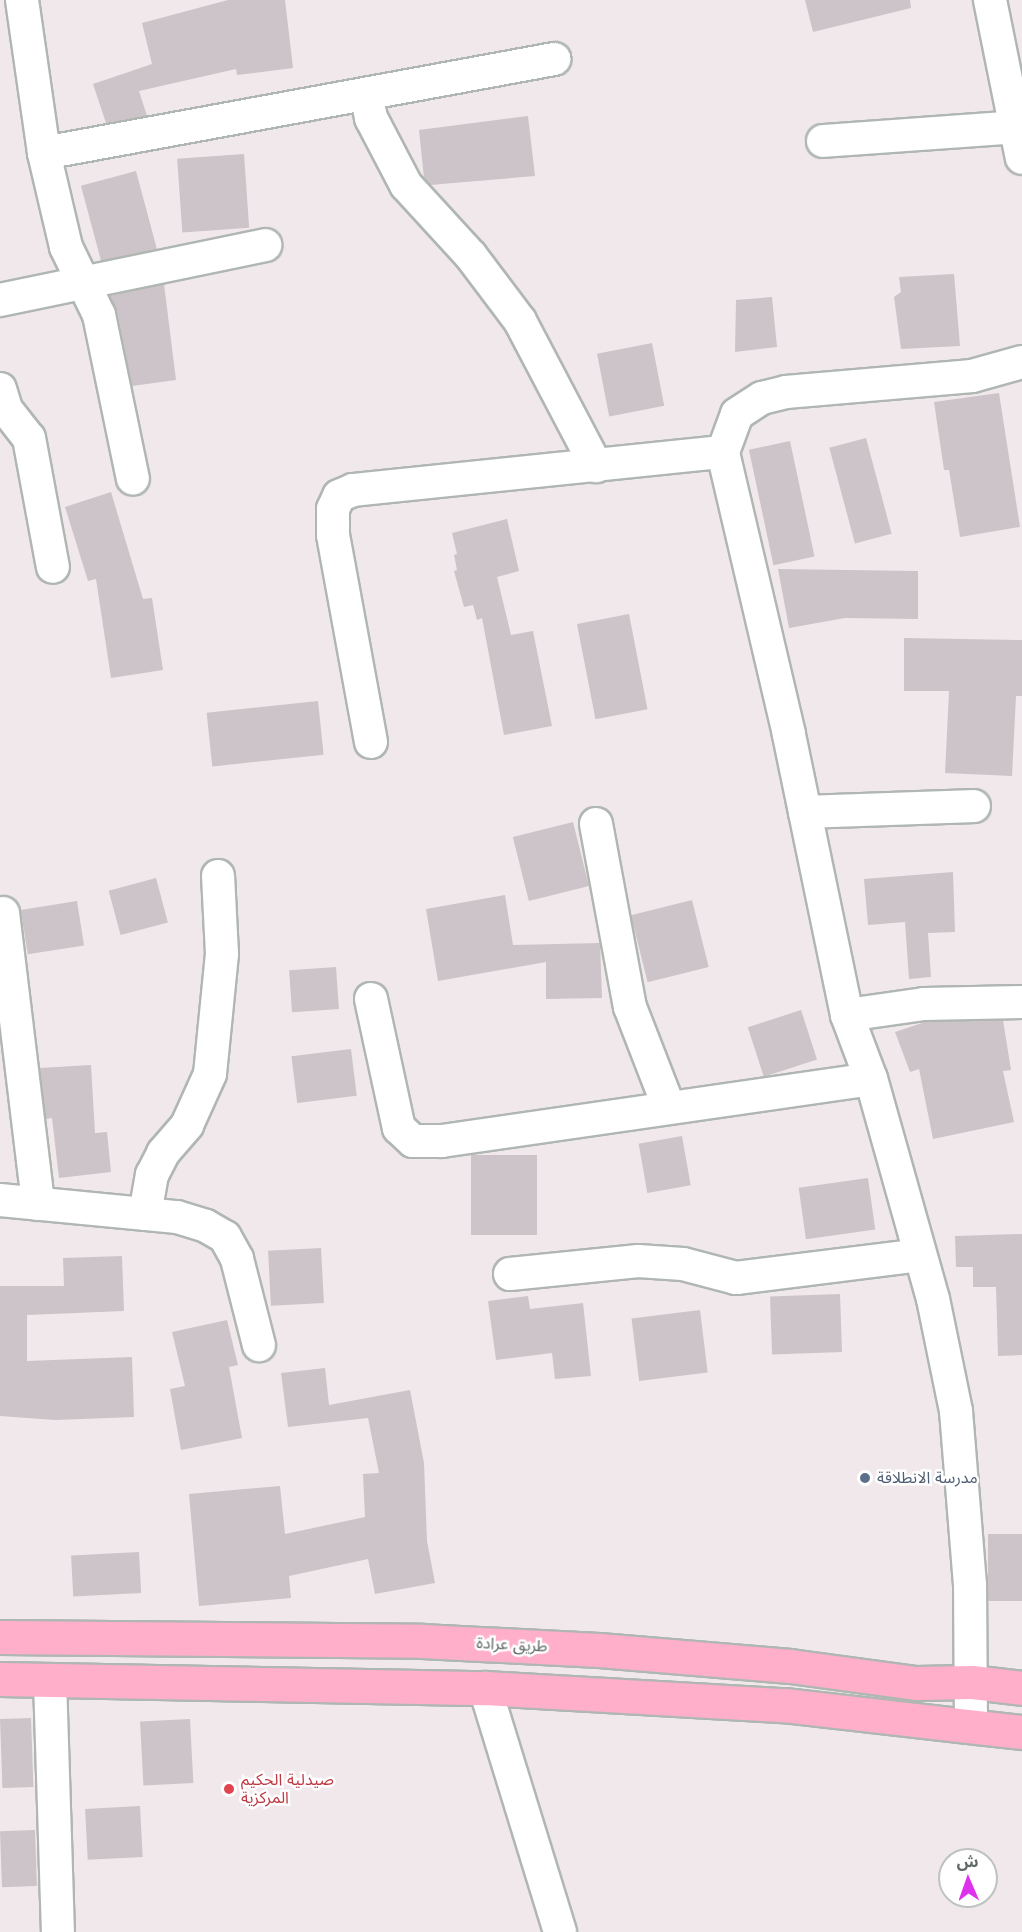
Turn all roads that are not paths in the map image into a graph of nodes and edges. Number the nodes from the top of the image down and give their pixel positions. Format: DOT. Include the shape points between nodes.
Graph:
graph roads {
  1 [pos="22,0"];
  2 [pos="990,0"];
  3 [pos="554,59"];
  4 [pos="366,94"];
  5 [pos="1016,127"];
  6 [pos="823,141"];
  7 [pos="44,153"];
  8 [pos="1022,158"];
  9 [pos="265,245"];
  10 [pos="84,282"];
  11 [pos="0,300"];
  12 [pos="1022,363"];
  13 [pos="0,389"];
  14 [pos="723,452"];
  15 [pos="596,466"];
  16 [pos="133,479"];
  17 [pos="53,567"];
  18 [pos="371,742"];
  19 [pos="974,806"];
  20 [pos="805,812"];
  21 [pos="596,824"];
  22 [pos="218,876"];
  23 [pos="3,913"];
  24 [pos="371,999"];
  25 [pos="1022,1002"];
  26 [pos="847,1015"];
  27 [pos="871,1079"];
  28 [pos="668,1105"];
  29 [pos="0,1200"];
  30 [pos="38,1204"];
  31 [pos="145,1214"];
  32 [pos="920,1255"];
  33 [pos="510,1274"];
  34 [pos="259,1345"];
  35 [pos="0,1637"];
  36 [pos="0,1679"];
  37 [pos="50,1680"];
  38 [pos="972,1682"];
  39 [pos="485,1688"];
  40 [pos="1022,1688"];
  41 [pos="970,1726"];
  42 [pos="1022,1732"];
  43 [pos="58,1932"];
  44 [pos="560,1932"];
  1 -- 7 [label="street"];
  2 -- 5 [label="street"];
  3 -- 4 [label="street"];
  4 -- 7 [label="street"];
  4 -- 15 [label="street" via="371,118 406,185 471,256 520,321"];
  5 -- 6 [label="street"];
  5 -- 8 [label="street"];
  7 -- 10 [label="street" via="66,248"];
  9 -- 10 [label="street"];
  10 -- 11 [label="street"];
  10 -- 16 [label="street" via="104,333"];
  12 -- 14 [label="street" via="972,376 786,392 762,398 737,414"];
  13 -- 17 [label="street" via="6,409 29,438"];
  14 -- 15 [label="street"];
  14 -- 20 [label="street"];
  15 -- 18 [label="street" via="352,490 339,496 333,509 333,535"];
  19 -- 20 [label="street"];
  20 -- 26 [label="street"];
  21 -- 28 [label="street" via="630,1007"];
  22 -- 31 [label="street" via="222,954 210,1074 187,1125 163,1153 152,1175"];
  23 -- 30 [label="street"];
  24 -- 28 [label="street" via="399,1128 413,1141 442,1141"];
  25 -- 26 [label="street" via="924,1004"];
  26 -- 27 [label="street"];
  27 -- 28 [label="street"];
  27 -- 32 [label="street"];
  29 -- 30 [label="street"];
  30 -- 31 [label="street"];
  31 -- 34 [label="street" via="206,1226 225,1237 237,1259"];
  32 -- 33 [label="street" via="736,1278 683,1264 638,1261"];
  32 -- 38 [label="street" via="956,1411 970,1585"];
  35 -- 38 [label="main road, طريق عرادة" via="422,1641 790,1666 916,1683"];
  36 -- 37 [label="main road"];
  37 -- 39 [label="main road"];
  37 -- 43 [label="street"];
  38 -- 40 [label="main road, طريق عرادة"];
  38 -- 41 [label="street"];
  39 -- 41 [label="main road" via="784,1704"];
  39 -- 44 [label="street"];
  41 -- 42 [label="main road"];
}
